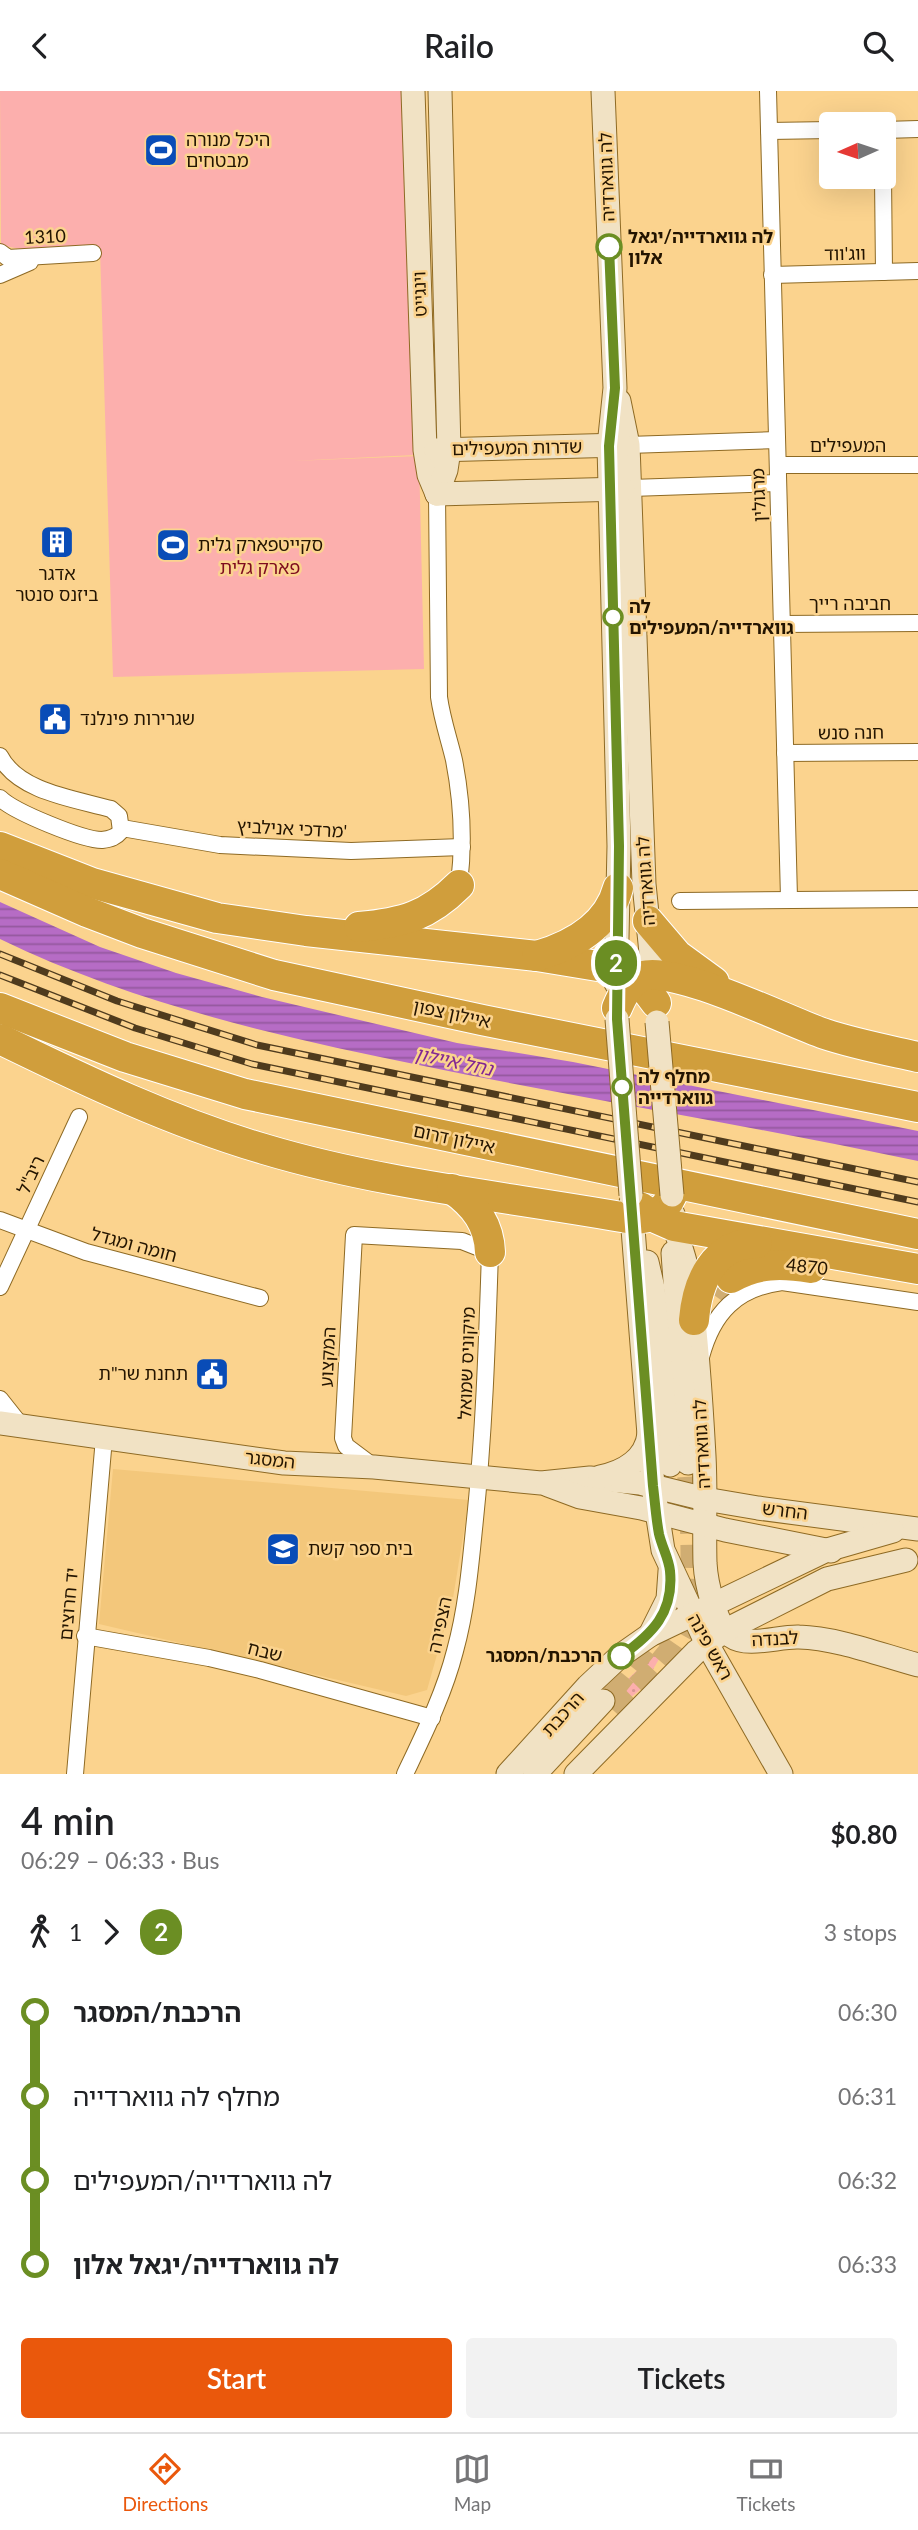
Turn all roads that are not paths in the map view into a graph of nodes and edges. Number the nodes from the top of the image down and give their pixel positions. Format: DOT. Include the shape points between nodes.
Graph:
graph roads {
  1 [pos="413,91"];
  2 [pos="440,91"];
  3 [pos="603,91"];
  4 [pos="768,91"];
  5 [pos="918,129"];
  6 [pos="819,130"];
  7 [pos="896,130"];
  8 [pos="769,131"];
  9 [pos="883,189"];
  10 [pos="93,253"];
  11 [pos="0,254"];
  12 [pos="60,256"];
  13 [pos="0,269"];
  14 [pos="918,271"];
  15 [pos="884,272"];
  16 [pos="0,275"];
  17 [pos="772,275"];
  18 [pos="777,440"];
  19 [pos="618,445"];
  20 [pos="425,450"];
  21 [pos="449,450"];
  22 [pos="778,465"];
  23 [pos="918,465"];
  24 [pos="778,483"];
  25 [pos="620,489"];
  26 [pos="437,494"];
  27 [pos="918,623"];
  28 [pos="782,624"];
  29 [pos="918,752"];
  30 [pos="785,753"];
  31 [pos="0,756"];
  32 [pos="0,799"];
  33 [pos="122,828"];
  34 [pos="0,847"];
  35 [pos="462,847"];
  36 [pos="0,874"];
  37 [pos="459,885"];
  38 [pos="618,888"];
  39 [pos="789,898"];
  40 [pos="918,899"];
  41 [pos="680,901"];
  42 [pos="648,921"];
  43 [pos="306,931"];
  44 [pos="537,956"];
  45 [pos="644,989"];
  46 [pos="747,1002"];
  47 [pos="0,1008"];
  48 [pos="617,1013"];
  49 [pos="0,1039"];
  50 [pos="918,1057"];
  51 [pos="918,1107"];
  52 [pos="79,1117"];
  53 [pos="452,1189"];
  54 [pos="653,1210"];
  55 [pos="0,1220"];
  56 [pos="26,1231"];
  57 [pos="918,1234"];
  58 [pos="770,1243"];
  59 [pos="490,1252"];
  60 [pos="918,1269"];
  61 [pos="731,1279"];
  62 [pos="918,1284"];
  63 [pos="0,1287"];
  64 [pos="260,1298"];
  65 [pos="918,1302"];
  66 [pos="694,1320"];
  67 [pos="698,1371"];
  68 [pos="0,1399"];
  69 [pos="0,1423"];
  70 [pos="23,1428"];
  71 [pos="649,1434"];
  72 [pos="104,1438"];
  73 [pos="687,1461"];
  74 [pos="374,1467"];
  75 [pos="480,1476"];
  76 [pos="590,1478"];
  77 [pos="541,1483"];
  78 [pos="653,1486"];
  79 [pos="705,1499"];
  80 [pos="605,1500"];
  81 [pos="758,1508"];
  82 [pos="666,1515"];
  83 [pos="705,1525"];
  84 [pos="912,1528"];
  85 [pos="827,1550"];
  86 [pos="666,1559"];
  87 [pos="912,1560"];
  88 [pos="711,1594"];
  89 [pos="692,1615"];
  90 [pos="650,1635"];
  91 [pos="85,1636"];
  92 [pos="715,1637"];
  93 [pos="765,1640"];
  94 [pos="918,1665"];
  95 [pos="669,1679"];
  96 [pos="731,1686"];
  97 [pos="432,1718"];
  98 [pos="777,1770"];
  99 [pos="75,1774"];
  100 [pos="405,1774"];
  101 [pos="508,1774"];
  102 [pos="534,1774"];
  103 [pos="556,1774"];
  104 [pos="576,1774"];
  1 -- 20 [label="main road, וינגייט"];
  2 -- 21 [label="main road, וינגייט"];
  3 -- 19 [label="main road, לה גווארדיה"];
  4 -- 8 [label="street, מרגולין"];
  5 -- 7 [label="street"];
  6 -- 8 [label="street"];
  8 -- 17 [label="street, מרגולין"];
  9 -- 15 [label="street"];
  10 -- 12 [label="street, 1310"];
  11 -- 12 [label="street, 1310" via="8,258"];
  11 -- 13 [label="street"];
  12 -- 16 [label="street"];
  14 -- 15 [label="street, ווג'ווד"];
  15 -- 17 [label="street, ווג'ווד"];
  17 -- 18 [label="street, מרגולין"];
  18 -- 19 [label="street, שדרות המעפילים"];
  18 -- 22 [label="street, מרגולין"];
  19 -- 21 [label="main road, שדרות המעפילים"];
  19 -- 25 [label="main road, לה גווארדיה"];
  20 -- 21 [label="main road, שדרות המעפילים"];
  20 -- 26 [label="main road, וינגייט"];
  21 -- 26 [label="main road, וינגייט"];
  22 -- 23 [label="street, המעפילים"];
  22 -- 24 [label="street, מרגולין"];
  24 -- 25 [label="street"];
  24 -- 28 [label="street, מרגולין"];
  25 -- 26 [label="main road"];
  25 -- 38 [label="main road, לה גווארדיה"];
  25 -- 42 [label="main road, לה גווארדיה"];
  26 -- 35 [label="street, וינגייט" via="439,697 455,769"];
  27 -- 28 [label="street, חביבה רייך"];
  28 -- 30 [label="street, מרגולין"];
  29 -- 30 [label="street, חנה סנש"];
  30 -- 39 [label="street, מרגולין"];
  31 -- 33 [label="street" via="14,775 27,783 111,809"];
  32 -- 33 [label="street, מרדכי אנילביץ'" via="91,839 113,838"];
  33 -- 35 [label="street, מרדכי אנילביץ'" via="220,845 351,851"];
  34 -- 43 [label="highway" via="92,883 176,908"];
  35 -- 37 [label="street, וינגייט"];
  36 -- 51 [label="highway, איילון צפון" via="142,933 274,975"];
  37 -- 43 [label="highway" via="438,906 406,919"];
  38 -- 44 [label="highway" via="610,911 596,926 571,943"];
  38 -- 45 [label="main road, לה גווארדיה"];
  39 -- 40 [label="street"];
  39 -- 41 [label="street"];
  42 -- 45 [label="main road, לה גווארדיה"];
  42 -- 46 [label="highway" via="677,955"];
  43 -- 44 [label="highway"];
  44 -- 45 [label="highway"];
  45 -- 46 [label="highway" via="673,977"];
  45 -- 48 [label="highway" via="625,991"];
  45 -- 54 [label="main road, לה גווארדיה, bridge"];
  46 -- 50 [label="highway" via="826,1034"];
  47 -- 57 [label="highway, איילון דרום" via="136,1061 245,1094"];
  48 -- 54 [label="main road, לה גווארדיה, bridge"];
  49 -- 53 [label="highway" via="140,1105 230,1139 317,1163"];
  52 -- 56 [label="street, ריב\"ל"];
  53 -- 54 [label="highway"];
  53 -- 59 [label="highway" via="485,1223"];
  54 -- 58 [label="highway"];
  54 -- 66 [label="main road, לה גווארדיה" via="687,1264"];
  54 -- 71 [label="main road, לה גווארדיה"];
  54 -- 73 [label="main road" via="674,1294"];
  54 -- 73 [label="main road" via="648,1265"];
  55 -- 56 [label="street, חומה ומגדל"];
  56 -- 63 [label="street, ריב\"ל"];
  56 -- 64 [label="street, חומה ומגדל" via="86,1252"];
  58 -- 60 [label="highway"];
  58 -- 66 [label="highway" via="742,1244 716,1258 698,1296"];
  59 -- 74 [label="street, המקצוע" via="462,1241 354,1235 343,1438 346,1446"];
  59 -- 75 [label="street, מיקוניס שמואל"];
  61 -- 62 [label="highway" via="751,1268 785,1264"];
  65 -- 67 [label="street, 4870" via="782,1282 755,1287 735,1299 715,1325"];
  66 -- 67 [label="main road, לה גווארדיה"];
  67 -- 73 [label="main road, לה גווארדיה"];
  68 -- 70 [label="street"];
  69 -- 70 [label="main road, המסגר"];
  70 -- 72 [label="main road, המסגר"];
  71 -- 76 [label="main road" via="645,1450 635,1461 614,1473"];
  71 -- 78 [label="main road, לה גווארדיה"];
  72 -- 74 [label="main road, המסגר" via="284,1462"];
  72 -- 91 [label="street, יד חרוצים"];
  73 -- 79 [label="main road, לה גווארדיה"];
  73 -- 81 [label="main road" via="713,1472 736,1496"];
  74 -- 75 [label="main road, המסגר"];
  75 -- 77 [label="main road, המסגר"];
  75 -- 97 [label="street, הצפירה" via="456,1650"];
  76 -- 77 [label="main road, המסגר"];
  76 -- 78 [label="main road, המסגר"];
  77 -- 80 [label="main road, המסגר" via="580,1497"];
  78 -- 79 [label="main road, החרש"];
  78 -- 82 [label="main road, לה גווארדיה"];
  79 -- 81 [label="main road, החרש"];
  79 -- 83 [label="main road"];
  80 -- 82 [label="main road, המסגר"];
  80 -- 86 [label="main road" via="631,1516"];
  81 -- 84 [label="main road, החרש"];
  82 -- 83 [label="main road, החרש"];
  82 -- 86 [label="main road, ראש פינה"];
  82 -- 88 [label="main road"];
  83 -- 85 [label="main road, החרש"];
  83 -- 88 [label="main road"];
  84 -- 85 [label="main road, הרכבת"];
  85 -- 87 [label="main road, החרש"];
  85 -- 88 [label="main road, הרכבת"];
  86 -- 89 [label="main road, ראש פינה"];
  86 -- 90 [label="main road" via="668,1599"];
  87 -- 92 [label="main road" via="827,1579"];
  88 -- 89 [label="main road, הרכבת"];
  88 -- 92 [label="main road"];
  89 -- 90 [label="main road, הרכבת"];
  89 -- 92 [label="main road, ראש פינה"];
  90 -- 101 [label="main road, הרכבת" via="588,1686"];
  91 -- 97 [label="street, שבח" via="260,1670"];
  91 -- 99 [label="street, יד חרוצים"];
  92 -- 93 [label="main road, לבנדה"];
  92 -- 95 [label="main road"];
  92 -- 96 [label="main road, ראש פינה"];
  93 -- 94 [label="main road, לבנדה" via="814,1638"];
  93 -- 96 [label="main road" via="748,1649 737,1664"];
  95 -- 96 [label="main road" via="704,1674"];
  95 -- 104 [label="main road"];
  96 -- 98 [label="main road, ראש פינה"];
  97 -- 100 [label="street, הצפירה"];
  102 -- 103 [label="main road" via="609,1706"];
}
